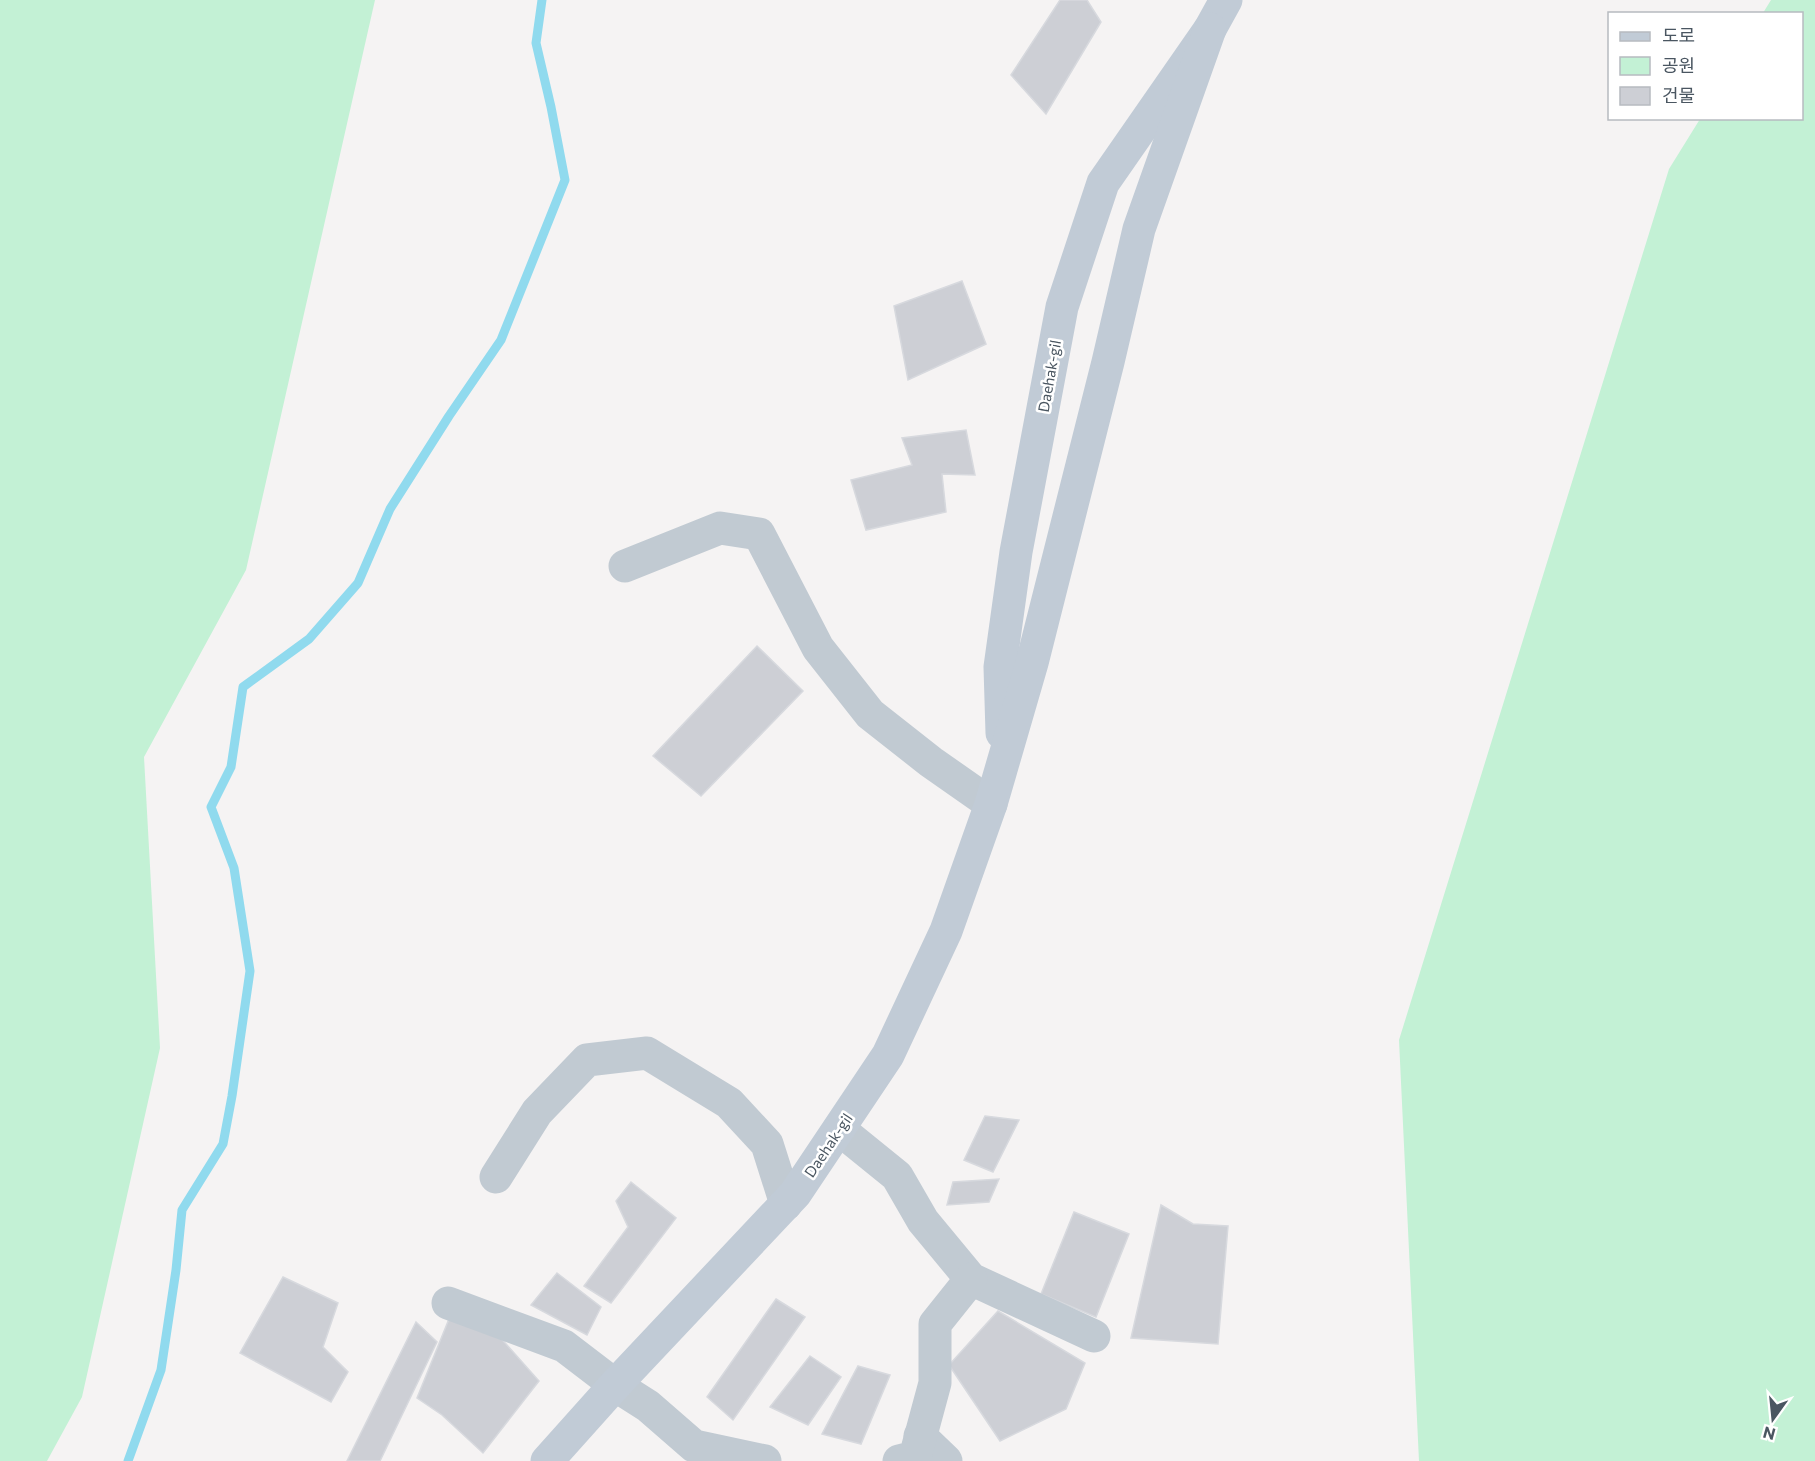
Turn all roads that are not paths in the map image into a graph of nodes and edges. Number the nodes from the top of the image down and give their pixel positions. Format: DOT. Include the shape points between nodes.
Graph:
graph roads {
  1 [pos="1226,0"];
  2 [pos="1210,29"];
  3 [pos="625,566"];
  4 [pos="1003,762"];
  5 [pos="991,804"];
  6 [pos="839,1129"];
  7 [pos="496,1177"];
  8 [pos="786,1204"];
  9 [pos="971,1279"];
  10 [pos="447,1302"];
  11 [pos="1094,1336"];
  12 [pos="615,1385"];
  13 [pos="920,1436"];
  14 [pos="547,1461"];
  15 [pos="765,1461"];
  16 [pos="899,1461"];
  17 [pos="946,1461"];
  1 -- 2 [label="street, Daehak-gil"];
  2 -- 4 [label="street, Daehak-gil" via="1139,229 1032,663"];
  2 -- 4 [label="street, Daehak-gil" via="1103,183 1062,307 1016,552 1000,667"];
  3 -- 5 [label="street" via="720,528 759,534 818,648 870,714"];
  4 -- 5 [label="street, Daehak-gil"];
  5 -- 6 [label="street, Daehak-gil" via="946,931 913,1004 888,1055"];
  6 -- 8 [label="street, Daehak-gil"];
  6 -- 9 [label="street" via="897,1176 923,1221"];
  7 -- 8 [label="street" via="537,1112 587,1060 647,1053 729,1103 767,1144"];
  8 -- 12 [label="street, Daehak-gil"];
  9 -- 11 [label="street"];
  9 -- 13 [label="street" via="935,1324 935,1383"];
  10 -- 12 [label="street" via="564,1346"];
  12 -- 14 [label="street, Daehak-gil"];
  12 -- 15 [label="street" via="648,1406 694,1446"];
  13 -- 16 [label="street" via="915,1457"];
  13 -- 17 [label="street"];
}
